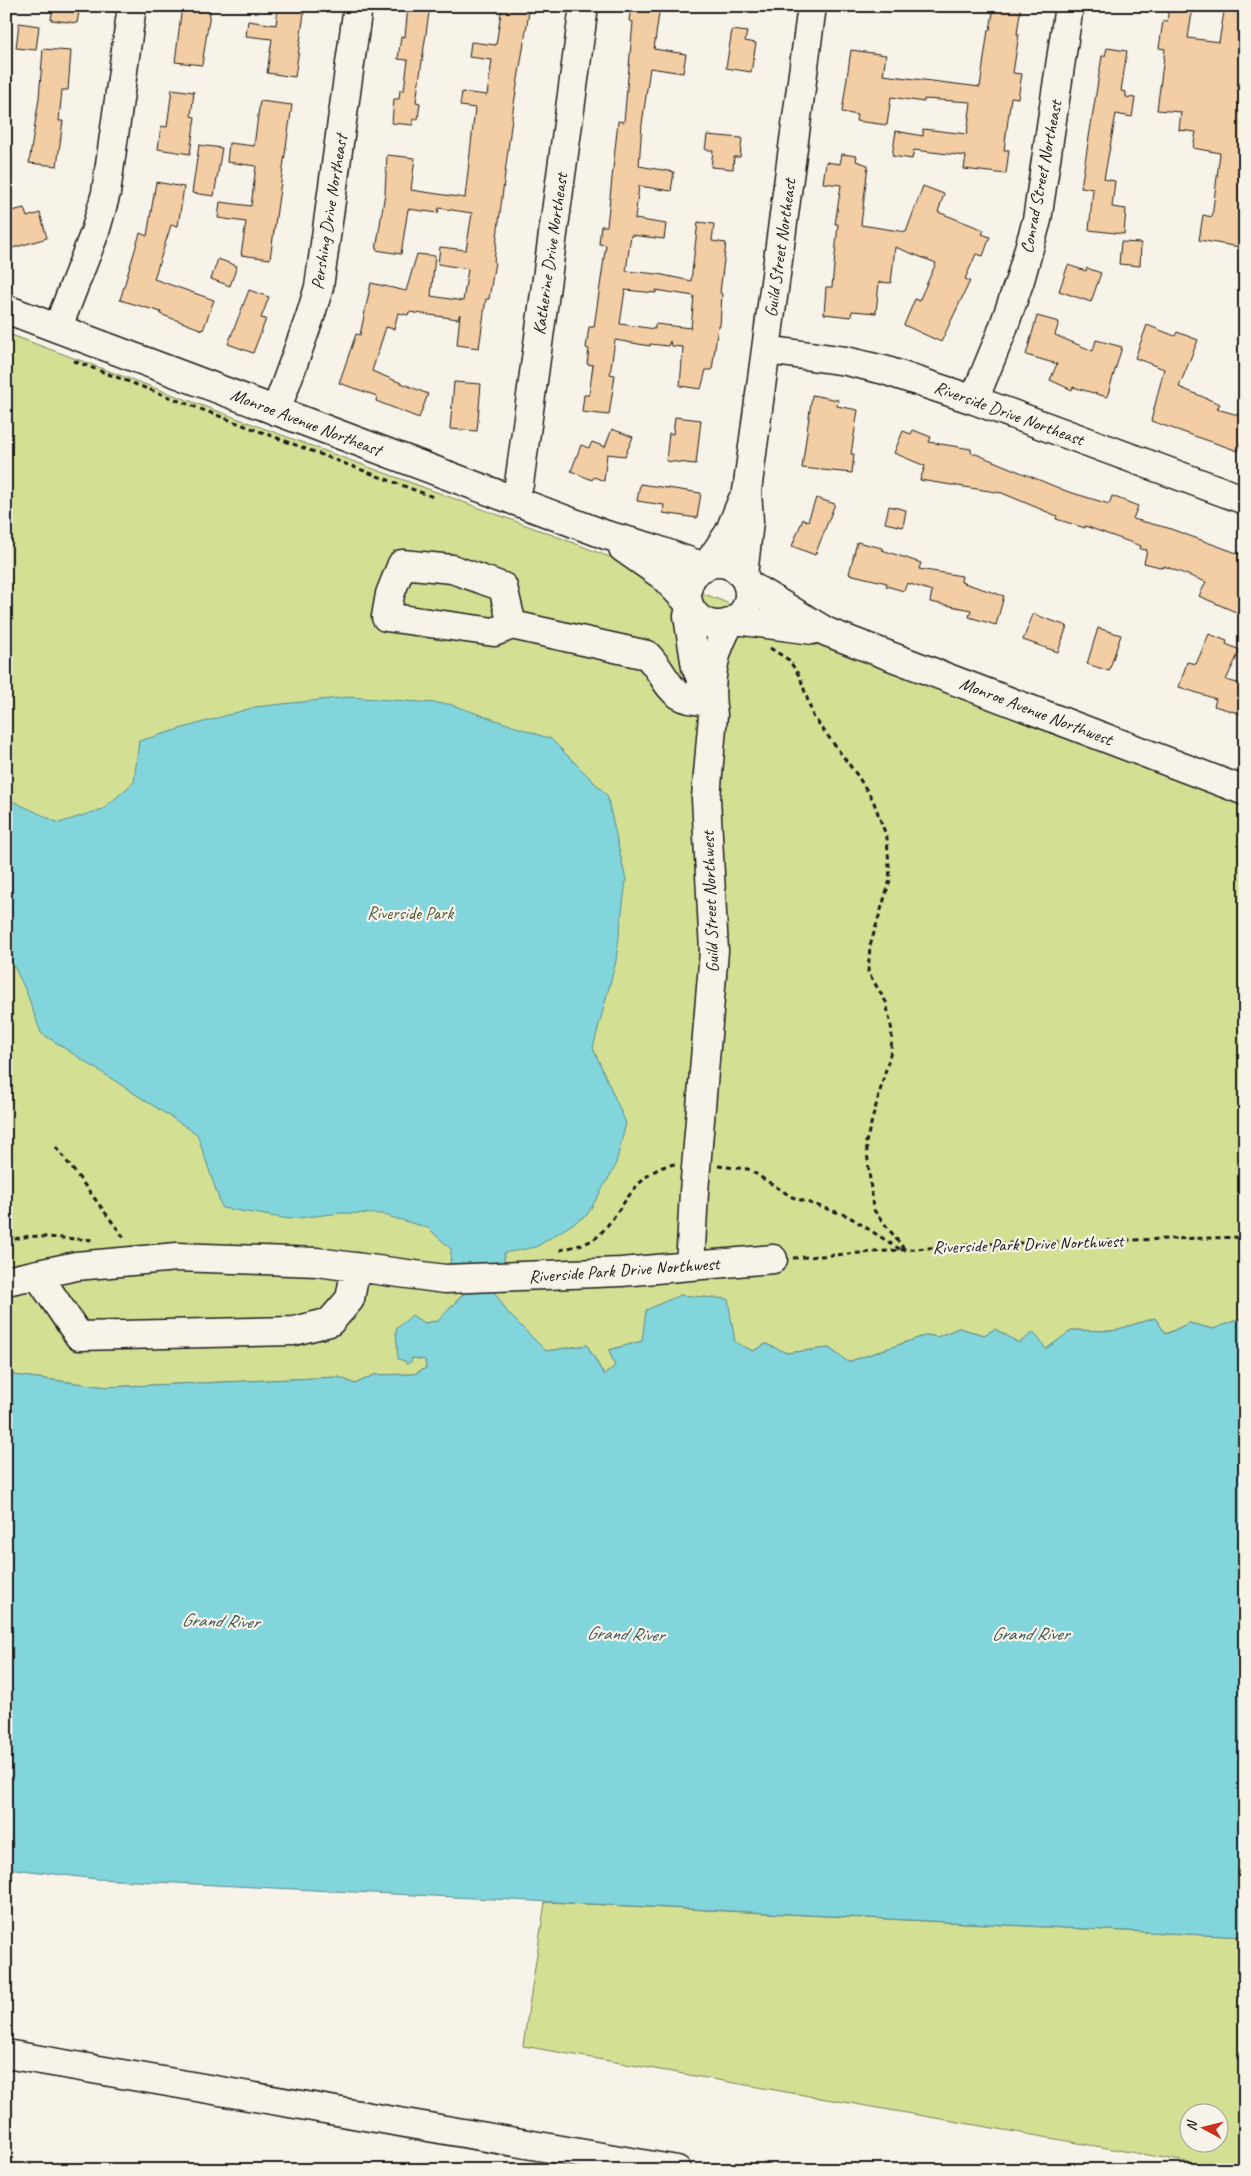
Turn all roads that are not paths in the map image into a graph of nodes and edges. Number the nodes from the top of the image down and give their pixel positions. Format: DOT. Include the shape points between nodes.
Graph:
graph roads {
  1 [pos="132,6"];
  2 [pos="358,6"];
  3 [pos="584,6"];
  4 [pos="812,6"];
  5 [pos="1069,6"];
  6 [pos="6,309"];
  7 [pos="58,327"];
  8 [pos="767,350"];
  9 [pos="974,400"];
  10 [pos="276,411"];
  11 [pos="747,491"];
  12 [pos="513,500"];
  13 [pos="1245,500"];
  14 [pos="606,535"];
  15 [pos="706,566"];
  16 [pos="745,580"];
  17 [pos="689,605"];
  18 [pos="733,621"];
  19 [pos="512,625"];
  20 [pos="827,632"];
  21 [pos="711,701"];
  22 [pos="1245,791"];
  23 [pos="773,1259"];
  24 [pos="356,1266"];
  25 [pos="690,1266"];
  26 [pos="37,1274"];
  27 [pos="6,1282"];
  28 [pos="6,2054"];
  29 [pos="677,2170"];
  1 -- 7 [label="main road" via="106,193 95,232"];
  2 -- 10 [label="main road, Pershing Drive Northeast" via="319,287"];
  3 -- 12 [label="main road, Katherine Drive Northeast" via="519,484"];
  4 -- 8 [label="main road, Guild Street Northeast"];
  5 -- 9 [label="main road, Conrad Street Northeast" via="1037,220 1020,280"];
  6 -- 7 [label="main road, Monroe Avenue Northeast"];
  7 -- 10 [label="main road, Monroe Avenue Northeast"];
  8 -- 9 [label="main road, Riverside Drive Northeast" via="884,370"];
  8 -- 11 [label="main road, Guild Street Northeast"];
  9 -- 13 [label="main road, Riverside Drive Northeast"];
  10 -- 12 [label="main road, Monroe Avenue Northeast"];
  11 -- 15 [label="main road, Guild Street Northeast" via="729,534"];
  11 -- 16 [label="main road, Guild Street Northeast" via="749,521"];
  12 -- 14 [label="main road, Monroe Avenue Northeast"];
  14 -- 15 [label="main road, Monroe Avenue Northeast"];
  14 -- 17 [label="main road, Monroe Avenue Northeast" via="663,576"];
  15 -- 16 [label="main road" via="727,565 736,569"];
  15 -- 17 [label="main road" via="693,575 689,583"];
  16 -- 18 [label="main road" via="749,594 747,604"];
  16 -- 20 [label="main road, Monroe Avenue Northwest"];
  17 -- 18 [label="main road" via="696,616 712,625"];
  17 -- 21 [label="main road, Guild Street Northwest" via="696,667"];
  18 -- 20 [label="main road, Monroe Avenue Northwest"];
  18 -- 21 [label="main road, Guild Street Northwest" via="717,648"];
  19 -- 21 [label="main road" via="646,655 677,695"];
  20 -- 22 [label="main road, Monroe Avenue Northwest"];
  21 -- 25 [label="main road, Guild Street Northwest" via="713,715 706,798 714,951"];
  23 -- 25 [label="main road, Riverside Park Drive Northwest"];
  24 -- 25 [label="main road, Riverside Park Drive Northwest" via="445,1279"];
  24 -- 26 [label="main road, Riverside Park Drive Northwest" via="177,1257 76,1266"];
  24 -- 26 [label="main road" via="350,1299 330,1322 294,1331 79,1336"];
  26 -- 27 [label="main road, Riverside Park Drive Northwest"];
  28 -- 29 [label="main road"];
}
